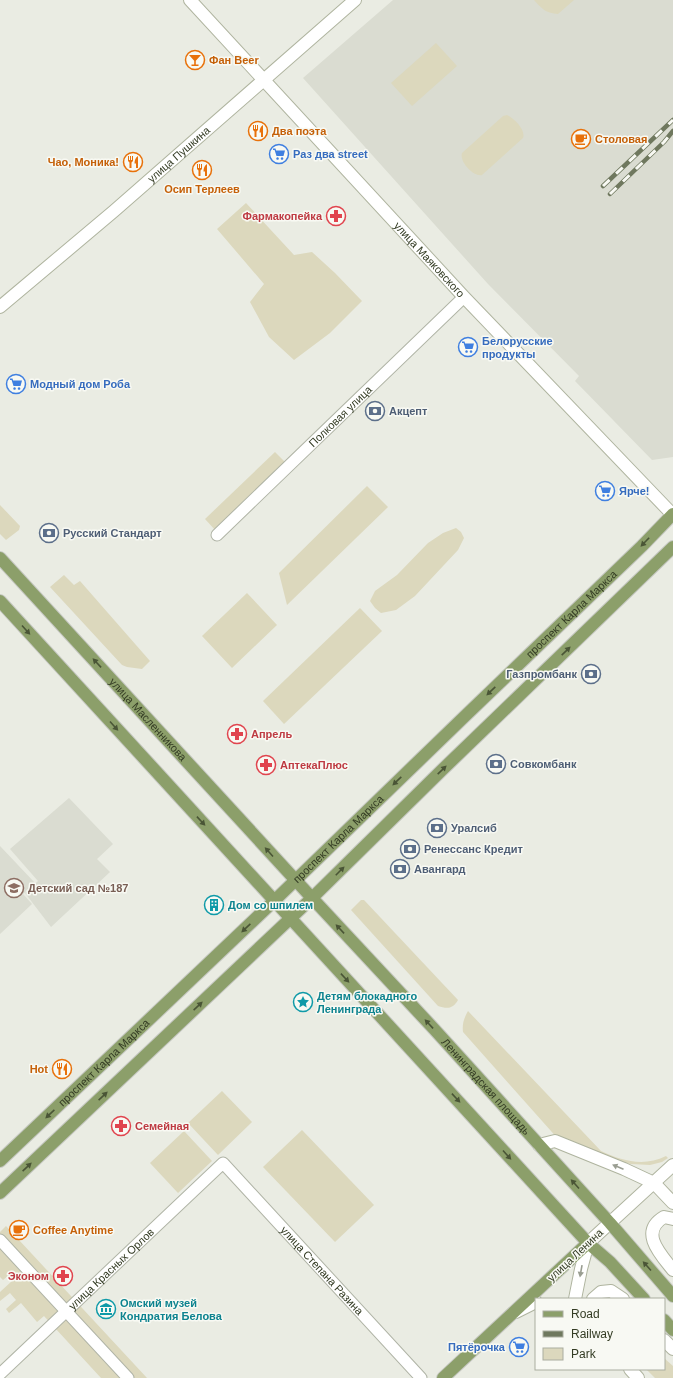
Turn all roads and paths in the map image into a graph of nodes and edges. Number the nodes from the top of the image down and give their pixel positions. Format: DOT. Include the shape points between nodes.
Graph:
graph roads {
  1 [pos="190,0"];
  2 [pos="355,0"];
  3 [pos="264,80"];
  4 [pos="464,297"];
  5 [pos="0,307"];
  6 [pos="673,514"];
  7 [pos="216,534"];
  8 [pos="673,547"];
  9 [pos="0,558"];
  10 [pos="0,601"];
  11 [pos="296,881"];
  12 [pos="312,898"];
  13 [pos="274,901"];
  14 [pos="291,918"];
  15 [pos="539,1145"];
  16 [pos="0,1161"];
  17 [pos="223,1163"];
  18 [pos="673,1165"];
  19 [pos="654,1183"];
  20 [pos="0,1193"];
  21 [pos="673,1203"];
  22 [pos="673,1219"];
  23 [pos="610,1224"];
  24 [pos="0,1240"];
  25 [pos="588,1243"];
  26 [pos="673,1270"];
  27 [pos="673,1296"];
  28 [pos="575,1298"];
  29 [pos="594,1298"];
  30 [pos="622,1298"];
  31 [pos="643,1298"];
  32 [pos="535,1302"];
  33 [pos="67,1312"];
  34 [pos="512,1314"];
  35 [pos="665,1321"];
  36 [pos="673,1330"];
  37 [pos="665,1341"];
  38 [pos="673,1350"];
  39 [pos="631,1370"];
  40 [pos="0,1374"];
  41 [pos="128,1378"];
  42 [pos="421,1378"];
  43 [pos="443,1378"];
  44 [pos="638,1378"];
  1 -- 3 [label="main road, улица Маяковского"];
  2 -- 3 [label="main road, улица Пушкина"];
  3 -- 4 [label="main road, улица Маяковского"];
  3 -- 5 [label="main road, улица Пушкина"];
  4 -- 6 [label="main road, улица Маяковского"];
  4 -- 7 [label="street, Полковая улица"];
  6 -- 11 [label="main road, проспект Карла Маркса, one-way"];
  12 -- 8 [label="main road, проспект Карла Маркса, one-way"];
  11 -- 9 [label="main road, улица Масленникова, one-way"];
  10 -- 13 [label="main road, one-way"];
  11 -- 12 [label="main road, Ленинградская площадь"];
  11 -- 13 [label="main road, проспект Карла Маркса"];
  12 -- 14 [label="main road, проспект Карла Маркса"];
  15 -- 12 [label="main road, Ленинградская площадь, one-way"];
  13 -- 14 [label="main road"];
  13 -- 16 [label="main road, проспект Карла Маркса, one-way"];
  20 -- 14 [label="main road, проспект Карла Маркса, one-way"];
  14 -- 25 [label="main road, one-way"];
  19 -- 15 [label="main road, one-way" via="555,1141"];
  23 -- 15 [label="main road, Ленинградская площадь, one-way"];
  17 -- 33 [label="street, улица Красных Орлов"];
  17 -- 42 [label="street, улица Степана Разина"];
  18 -- 19 [label="main road, улица Ленина"];
  19 -- 21 [label="main road"];
  19 -- 23 [label="main road, улица Ленина"];
  22 -- 26 [label="main road" via="664,1217 657,1221 652,1233 660,1253"];
  23 -- 25 [label="main road, улица Ленина"];
  27 -- 23 [label="main road, Ленинградская площадь, one-way"];
  24 -- 33 [label="street"];
  25 -- 28 [label="main road, one-way"];
  25 -- 31 [label="main road" via="610,1262"];
  25 -- 34 [label="main road, улица Ленина"];
  29 -- 30 [label="main road" via="601,1292 611,1291"];
  32 -- 34 [label="main road"];
  33 -- 40 [label="street, улица Красных Орлов"];
  33 -- 41 [label="street"];
  34 -- 43 [label="main road, улица Ленина"];
  35 -- 36 [label="main road"];
  37 -- 38 [label="main road"];
  39 -- 44 [label="main road"];
}
